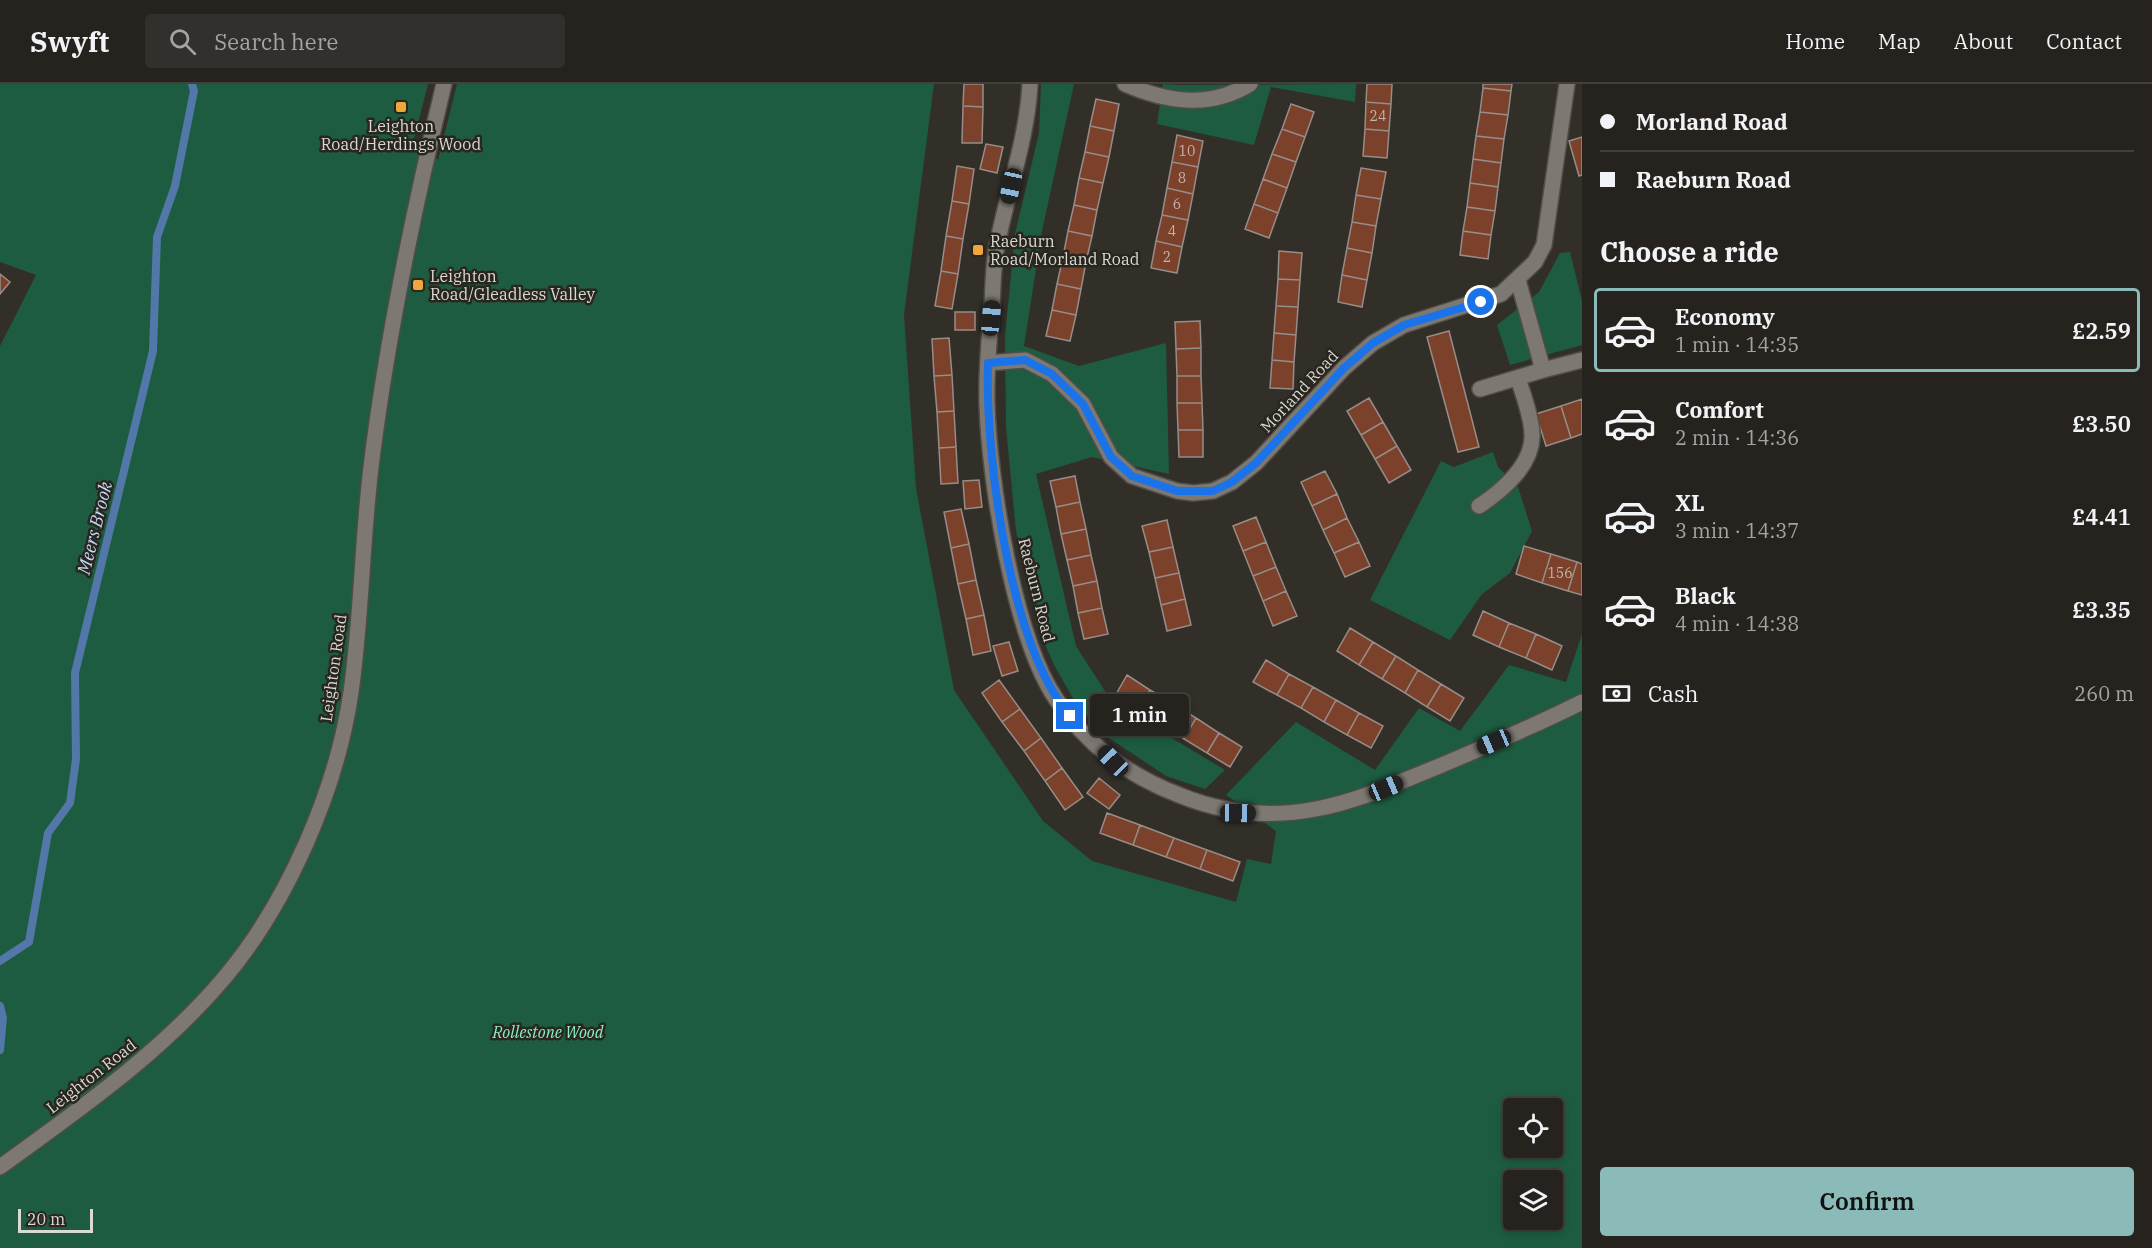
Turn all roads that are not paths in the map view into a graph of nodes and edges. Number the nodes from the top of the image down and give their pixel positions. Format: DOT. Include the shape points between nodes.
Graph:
graph roads {
  1 [pos="444,84"];
  2 [pos="1030,84"];
  3 [pos="1125,84"];
  4 [pos="1250,84"];
  5 [pos="1567,84"];
  6 [pos="1518,280"];
  7 [pos="1582,360"];
  8 [pos="988,363"];
  9 [pos="1543,370"];
  10 [pos="1518,378"];
  11 [pos="1479,389"];
  12 [pos="1479,506"];
  13 [pos="1582,702"];
  14 [pos="0,1167"];
  1 -- 14 [label="street, Leighton Road" via="416,197 388,341 371,463 351,694 326,795 311,833 270,912 227,975 182,1024 109,1089"];
  2 -- 8 [label="street, Raeburn Road" via="1028,111 996,253"];
  3 -- 4 [label="street" via="1152,96 1181,101 1216,99"];
  5 -- 6 [label="street, Morland Road" via="1544,245"];
  6 -- 8 [label="street, Morland Road" via="1501,294 1404,325 1373,343 1344,368 1256,463 1213,491 1177,491 1132,476 1111,457 1083,404 1052,374 1025,360"];
  6 -- 9 [label="street"];
  7 -- 9 [label="street"];
  8 -- 13 [label="street, Raeburn Road" via="987,404 994,480 1024,624 1040,667 1056,699 1085,732 1113,761 1148,783 1238,813 1315,809 1364,797"];
  9 -- 10 [label="street"];
  10 -- 11 [label="street"];
  10 -- 12 [label="street" via="1532,434 1530,448 1496,496"];
}
